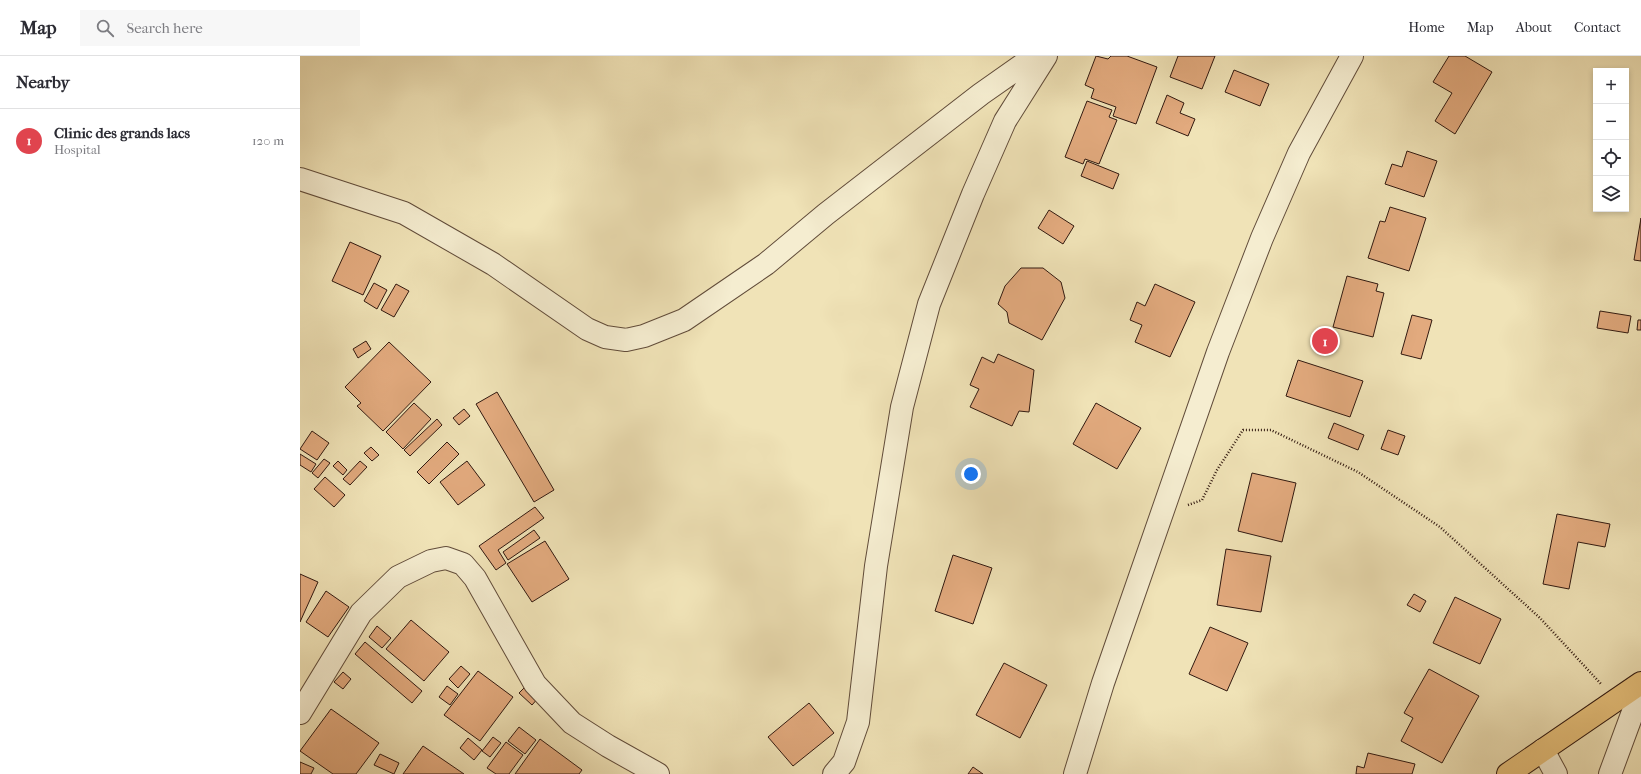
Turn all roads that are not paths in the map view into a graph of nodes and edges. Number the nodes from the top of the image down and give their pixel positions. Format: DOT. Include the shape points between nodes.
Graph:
graph roads {
  1 [pos="1035,56"];
  2 [pos="1046,56"];
  3 [pos="1352,56"];
  4 [pos="300,179"];
  5 [pos="1641,683"];
  6 [pos="1641,690"];
  7 [pos="300,713"];
  8 [pos="1543,750"];
  9 [pos="658,774"];
  10 [pos="834,774"];
  11 [pos="1074,774"];
  12 [pos="1508,774"];
  13 [pos="1556,774"];
  14 [pos="1610,774"];
  1 -- 4 [label="street" via="981,94 826,214 766,264 684,320 651,334 626,340 605,337 587,329 494,264 404,213"];
  2 -- 10 [label="street" via="1005,121 929,304 902,407 876,566 858,722 844,762"];
  3 -- 11 [label="street" via="1299,153 1262,238 1215,359"];
  5 -- 8 [label="main road"];
  6 -- 14 [label="street"];
  7 -- 9 [label="street" via="361,613 398,577 431,560 446,558 464,564 475,578 535,684 572,722"];
  8 -- 12 [label="main road"];
  8 -- 13 [label="street"];
}
